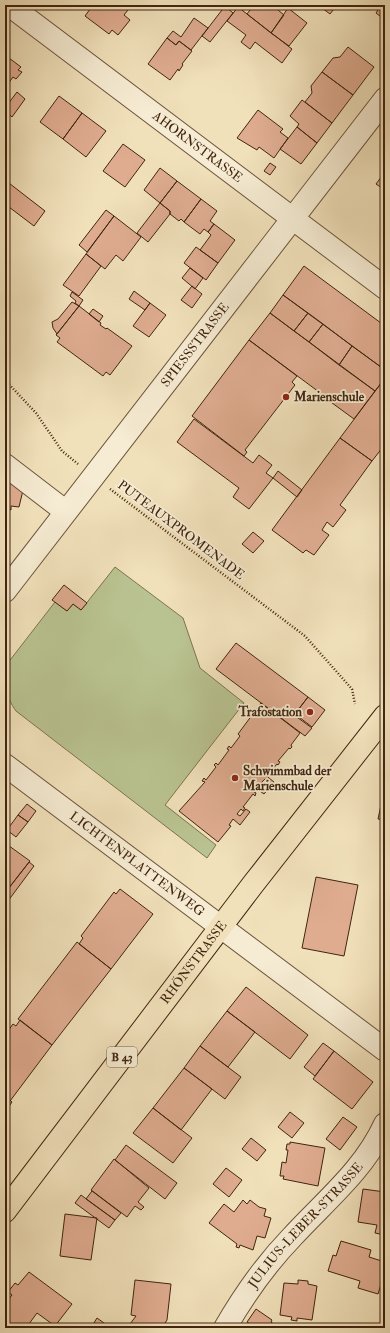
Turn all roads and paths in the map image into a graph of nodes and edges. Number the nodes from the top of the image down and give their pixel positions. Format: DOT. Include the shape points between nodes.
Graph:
graph roads {
  1 [pos="9,5"];
  2 [pos="385,99"];
  3 [pos="293,218"];
  4 [pos="385,288"];
  5 [pos="5,380"];
  6 [pos="5,465"];
  7 [pos="93,476"];
  8 [pos="65,511"];
  9 [pos="5,591"];
  10 [pos="355,704"];
  11 [pos="385,716"];
  12 [pos="5,765"];
  13 [pos="222,926"];
  14 [pos="385,1050"];
  15 [pos="385,1124"];
  16 [pos="5,1211"];
  17 [pos="226,1328"];
  1 -- 3 [label="street, AHORNSTRASSE"];
  2 -- 3 [label="street, SPIESSSTRASSE"];
  3 -- 4 [label="street, AHORNSTRASSE"];
  3 -- 7 [label="street, SPIESSSTRASSE"];
  5 -- 7 [label="path, PUTEAUXPROMENADE" via="28,403 62,451"];
  6 -- 8 [label="street"];
  7 -- 8 [label="street, SPIESSSTRASSE"];
  7 -- 10 [label="path, PUTEAUXPROMENADE" via="305,636 352,689"];
  8 -- 9 [label="street, SPIESSSTRASSE"];
  11 -- 13 [label="main road, RHÖNSTRASSE / B 43"];
  12 -- 13 [label="street, LICHTENPLATTENWEG"];
  13 -- 14 [label="street, LICHTENPLATTENWEG"];
  13 -- 16 [label="main road, RHÖNSTRASSE / B 43"];
  15 -- 17 [label="street, JULIUS-LEBER-STRASSE" via="370,1153 352,1177 275,1255 254,1282"];
}
